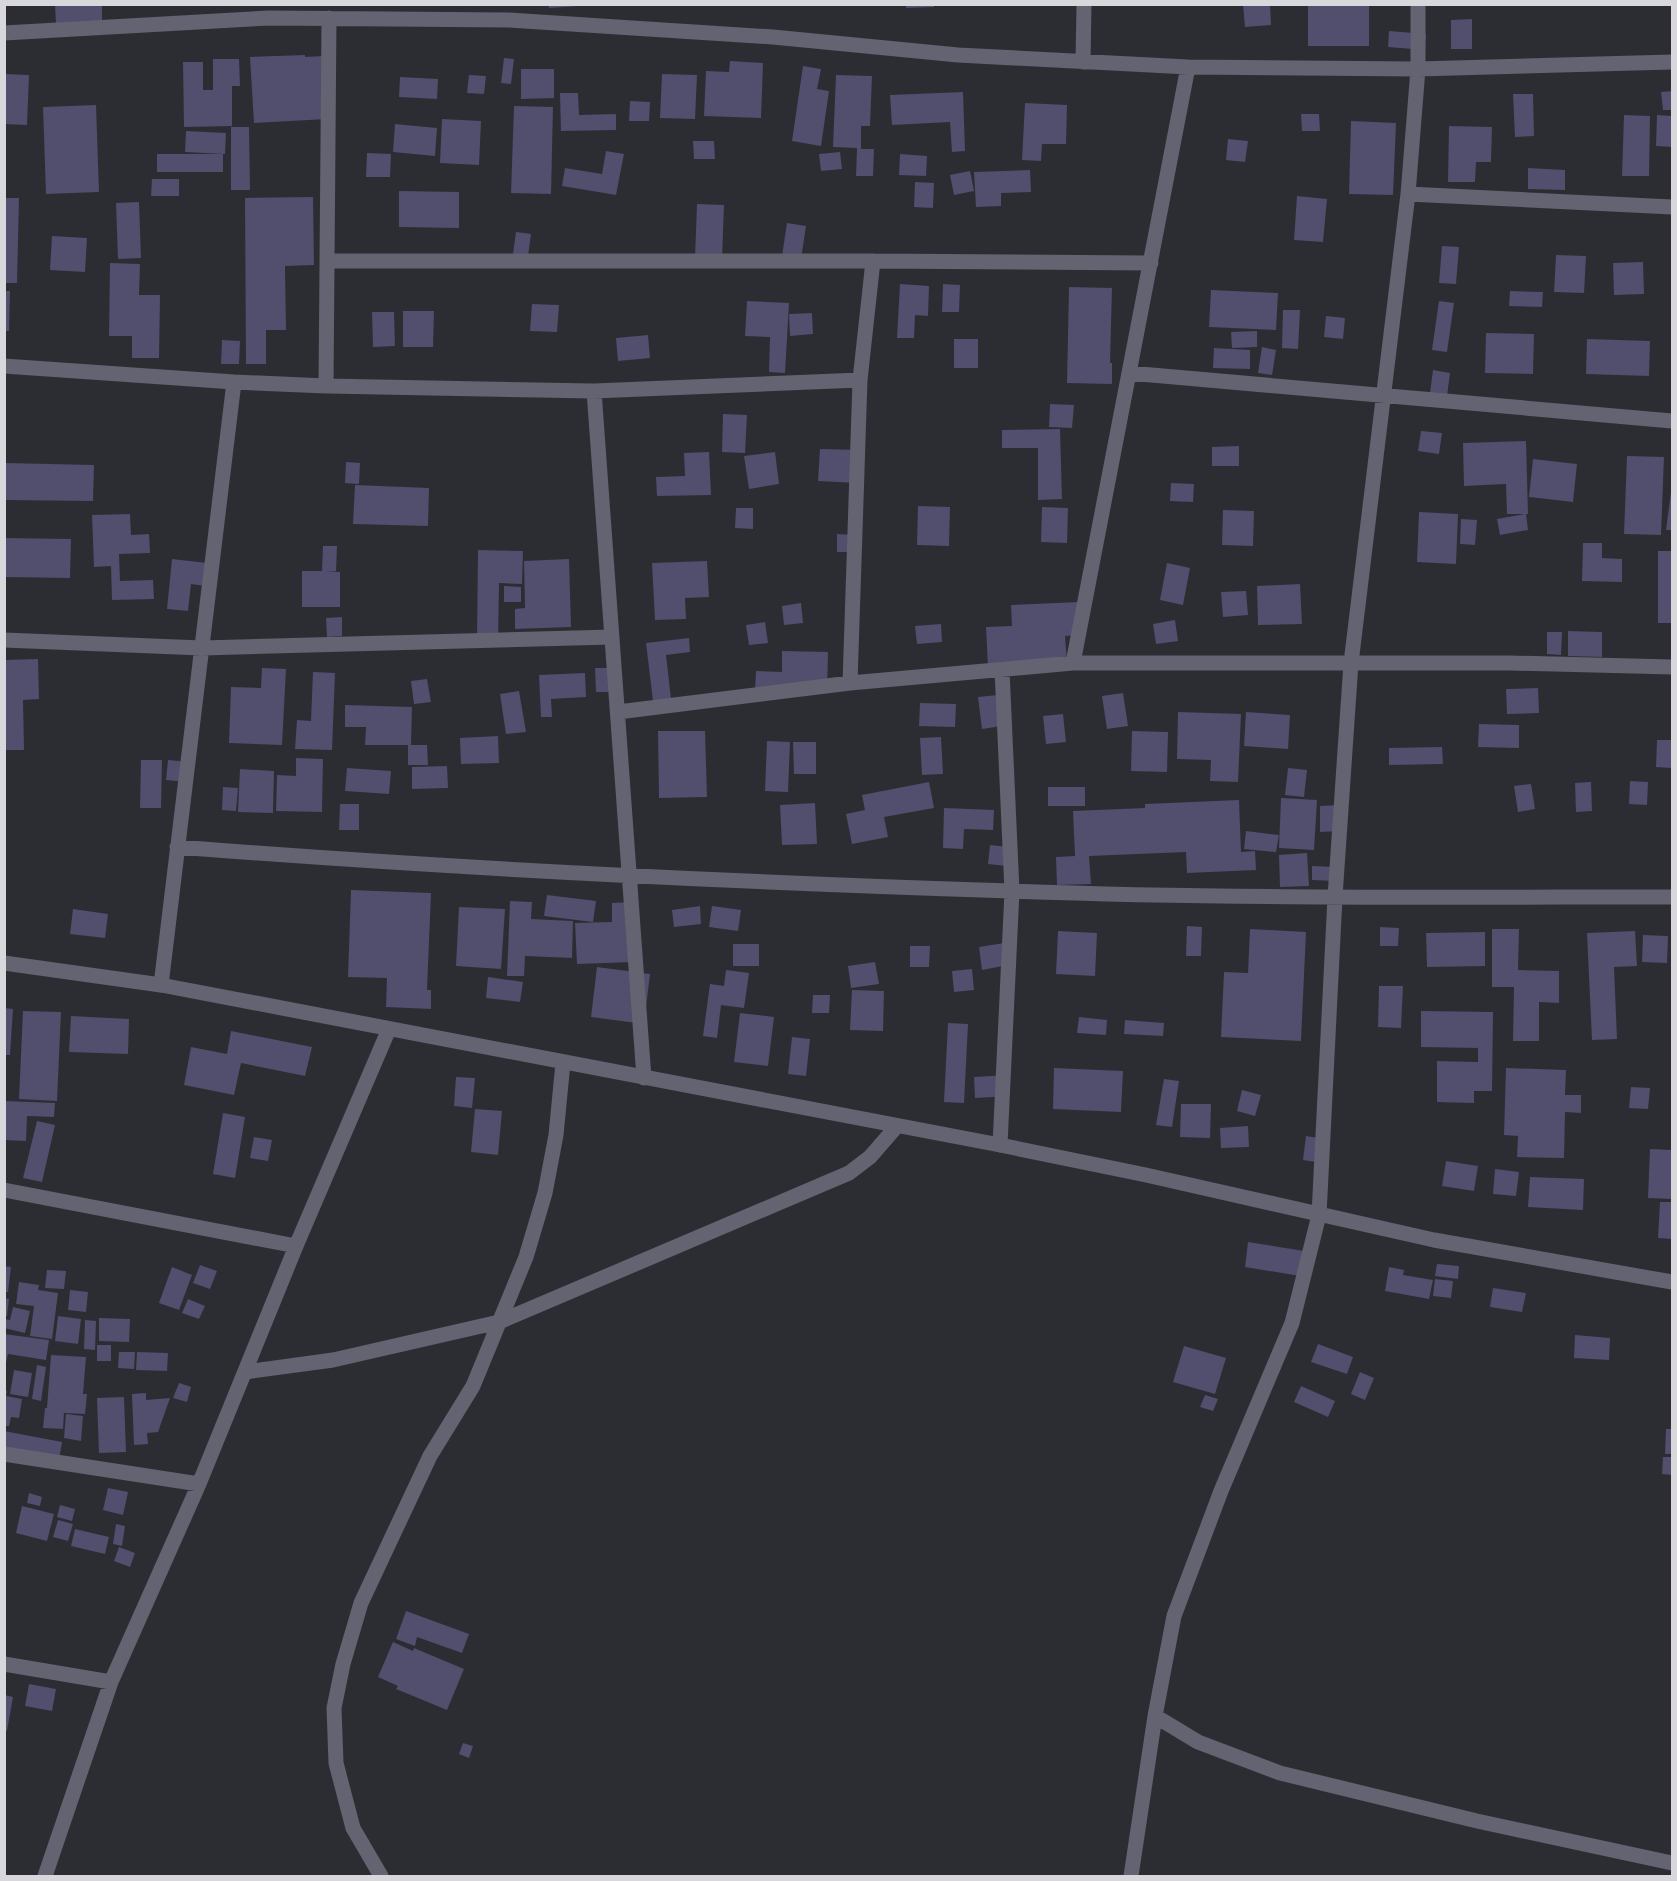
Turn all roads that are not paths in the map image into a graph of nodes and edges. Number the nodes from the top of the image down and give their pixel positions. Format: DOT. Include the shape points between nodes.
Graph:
graph roads {
  1 [pos="1084,4"];
  2 [pos="1418,4"];
  3 [pos="269,11"];
  4 [pos="508,12"];
  5 [pos="329,18"];
  6 [pos="4,33"];
  7 [pos="1083,62"];
  8 [pos="1672,62"];
  9 [pos="1188,67"];
  10 [pos="1418,69"];
  11 [pos="1408,194"];
  12 [pos="1672,207"];
  13 [pos="327,261"];
  14 [pos="873,261"];
  15 [pos="1150,263"];
  16 [pos="4,366"];
  17 [pos="1129,373"];
  18 [pos="860,380"];
  19 [pos="234,382"];
  20 [pos="326,386"];
  21 [pos="594,391"];
  22 [pos="1385,396"];
  23 [pos="1672,421"];
  24 [pos="612,637"];
  25 [pos="4,640"];
  26 [pos="202,648"];
  27 [pos="1073,663"];
  28 [pos="1351,663"];
  29 [pos="1672,667"];
  30 [pos="1002,670"];
  31 [pos="850,683"];
  32 [pos="618,712"];
  33 [pos="177,847"];
  34 [pos="629,874"];
  35 [pos="1012,891"];
  36 [pos="1335,897"];
  37 [pos="1672,897"];
  38 [pos="4,963"];
  39 [pos="161,985"];
  40 [pos="389,1029"];
  41 [pos="563,1063"];
  42 [pos="644,1078"];
  43 [pos="897,1126"];
  44 [pos="1000,1145"];
  45 [pos="4,1191"];
  46 [pos="1318,1215"];
  47 [pos="296,1246"];
  48 [pos="1672,1282"];
  49 [pos="499,1322"];
  50 [pos="245,1372"];
  51 [pos="4,1454"];
  52 [pos="199,1484"];
  53 [pos="4,1664"];
  54 [pos="111,1682"];
  55 [pos="1155,1716"];
  56 [pos="1672,1863"];
  57 [pos="45,1876"];
  58 [pos="381,1876"];
  59 [pos="1131,1876"];
  1 -- 7 [label="street"];
  2 -- 10 [label="street"];
  3 -- 5 [label="street"];
  3 -- 6 [label="street"];
  4 -- 5 [label="street"];
  4 -- 7 [label="street" via="958,55"];
  5 -- 13 [label="street"];
  7 -- 9 [label="street"];
  8 -- 10 [label="street"];
  9 -- 10 [label="street"];
  9 -- 15 [label="street"];
  10 -- 11 [label="street"];
  11 -- 12 [label="street"];
  11 -- 22 [label="street"];
  13 -- 14 [label="street"];
  13 -- 20 [label="street"];
  14 -- 15 [label="street"];
  14 -- 18 [label="street"];
  15 -- 17 [label="street"];
  16 -- 19 [label="street"];
  17 -- 22 [label="street"];
  17 -- 27 [label="street"];
  18 -- 21 [label="street"];
  18 -- 31 [label="street"];
  19 -- 20 [label="street"];
  19 -- 26 [label="street"];
  20 -- 21 [label="street"];
  21 -- 24 [label="street"];
  22 -- 23 [label="street"];
  22 -- 28 [label="street"];
  24 -- 26 [label="street"];
  24 -- 32 [label="street"];
  25 -- 26 [label="street"];
  26 -- 33 [label="street"];
  27 -- 28 [label="street"];
  27 -- 30 [label="street"];
  28 -- 29 [label="street"];
  28 -- 36 [label="street"];
  30 -- 31 [label="street"];
  30 -- 35 [label="street"];
  31 -- 32 [label="street"];
  32 -- 34 [label="street"];
  33 -- 34 [label="street" via="375,862"];
  33 -- 39 [label="street"];
  34 -- 35 [label="street"];
  34 -- 42 [label="street"];
  35 -- 36 [label="street"];
  35 -- 44 [label="street"];
  36 -- 37 [label="street"];
  36 -- 46 [label="street"];
  38 -- 39 [label="street"];
  39 -- 40 [label="street"];
  40 -- 41 [label="street"];
  40 -- 47 [label="street"];
  41 -- 42 [label="street"];
  41 -- 49 [label="street" via="545,1193 526,1257"];
  42 -- 43 [label="street"];
  43 -- 44 [label="street"];
  43 -- 49 [label="street" via="870,1157 849,1173"];
  44 -- 46 [label="street"];
  45 -- 47 [label="street"];
  46 -- 48 [label="street"];
  46 -- 55 [label="street" via="1292,1323 1221,1491 1174,1616"];
  47 -- 50 [label="street"];
  49 -- 50 [label="street" via="333,1360"];
  49 -- 58 [label="street" via="473,1386 430,1456 360,1603 343,1664 334,1708 336,1763 353,1828"];
  50 -- 52 [label="street"];
  51 -- 52 [label="street"];
  52 -- 54 [label="street"];
  53 -- 54 [label="street"];
  54 -- 57 [label="street"];
  55 -- 56 [label="street" via="1198,1742 1280,1773"];
  55 -- 59 [label="street"];
}
